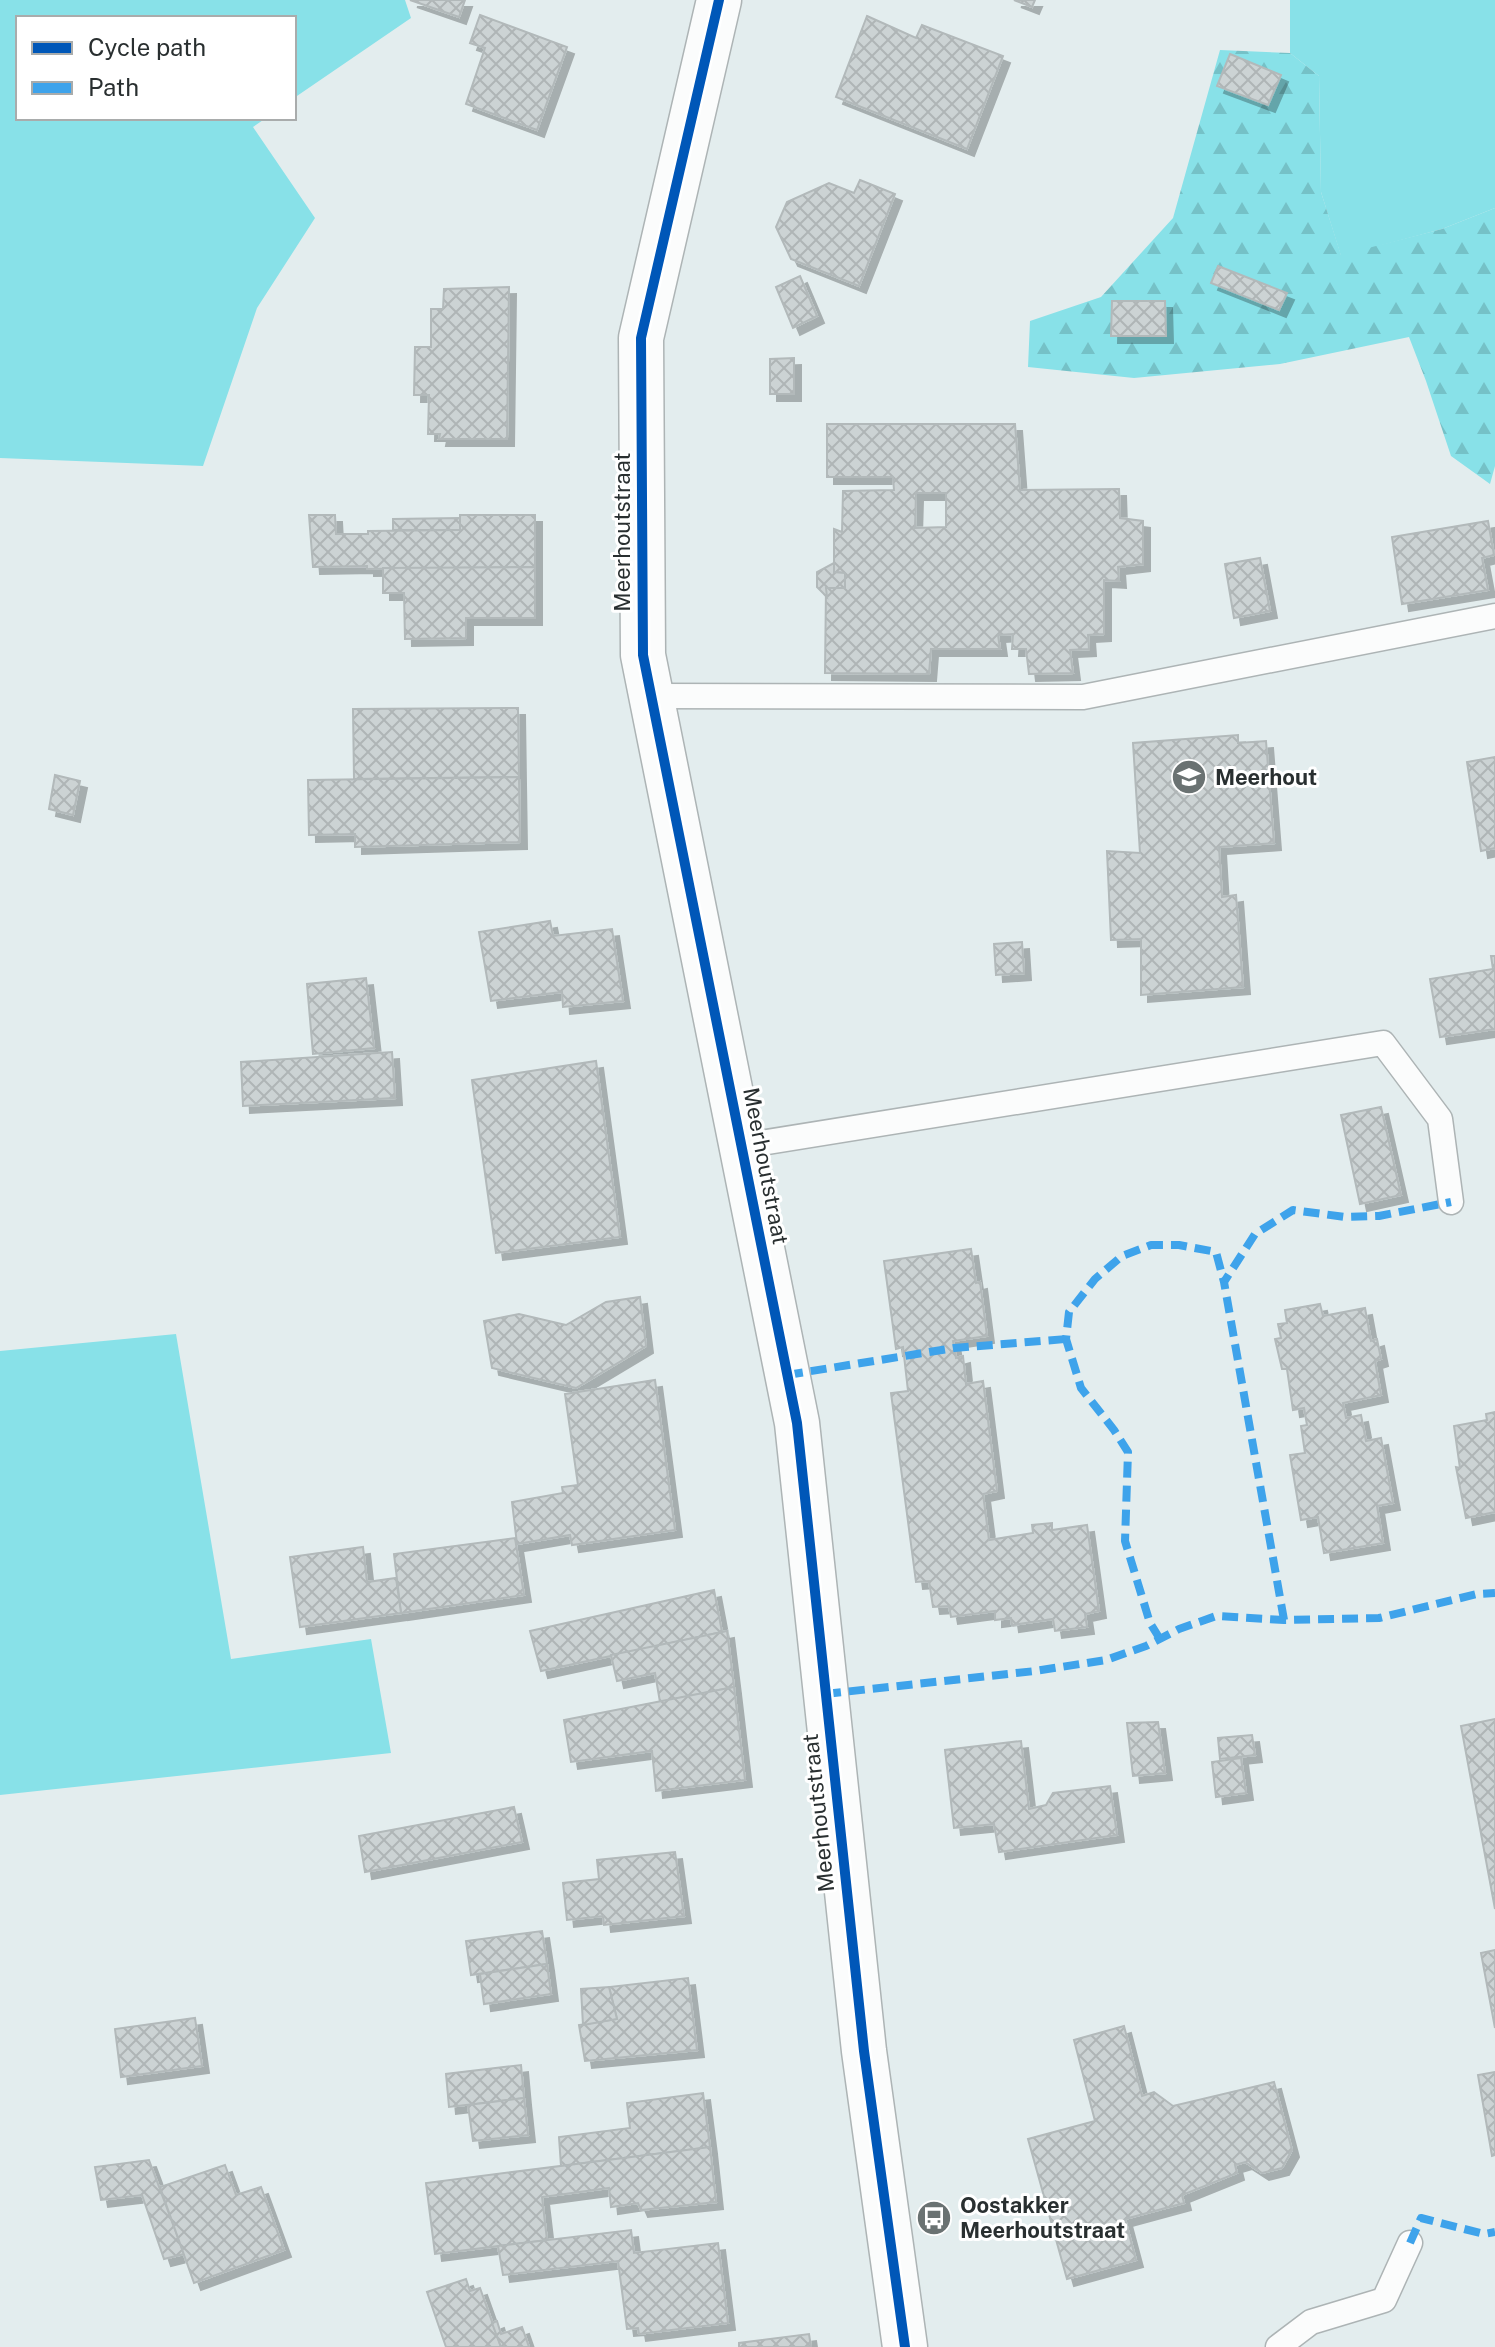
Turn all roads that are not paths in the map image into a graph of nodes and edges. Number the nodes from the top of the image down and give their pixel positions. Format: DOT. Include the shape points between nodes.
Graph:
graph roads {
  1 [pos="719,0"];
  2 [pos="1495,616"];
  3 [pos="652,696"];
  4 [pos="742,1146"];
  5 [pos="1451,1202"];
  6 [pos="1410,2243"];
  7 [pos="905,2347"];
  8 [pos="1278,2347"];
  1 -- 3 [label="street, Meerhoutstraat" via="641,338 643,655"];
  2 -- 3 [label="lane" via="1083,697"];
  3 -- 4 [label="street, Meerhoutstraat"];
  4 -- 5 [label="lane" via="1383,1043 1440,1119"];
  4 -- 7 [label="street, Meerhoutstraat" via="797,1423 864,2051"];
  6 -- 8 [label="lane" via="1384,2300 1311,2322"];
}
